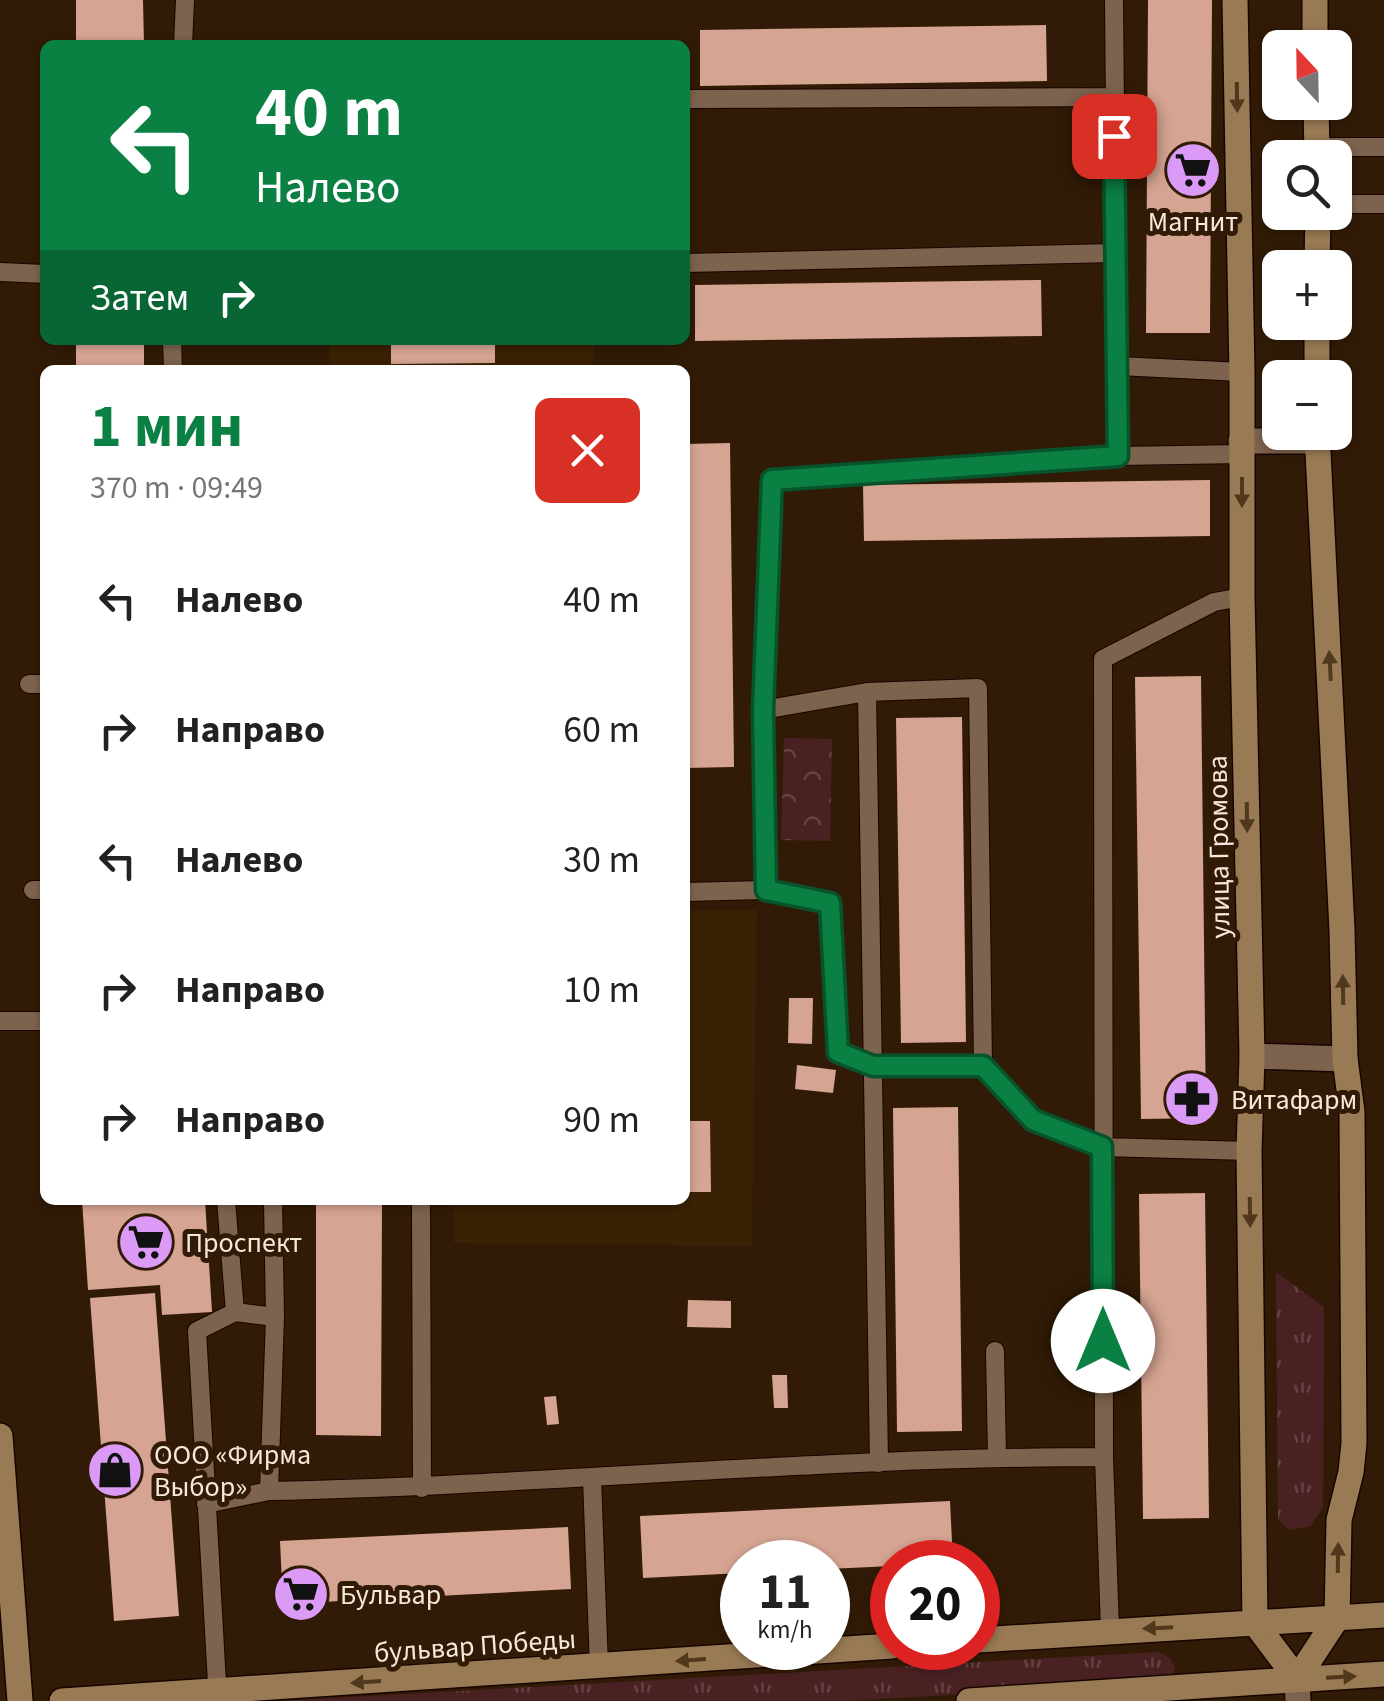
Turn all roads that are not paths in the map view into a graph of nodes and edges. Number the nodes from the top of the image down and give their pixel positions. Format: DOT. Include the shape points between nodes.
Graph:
graph roads {
  1 [pos="186,0"];
  2 [pos="1114,0"];
  3 [pos="1235,0"];
  4 [pos="1314,0"];
  5 [pos="1315,30"];
  6 [pos="183,40"];
  7 [pos="1114,98"];
  8 [pos="690,99"];
  9 [pos="1384,147"];
  10 [pos="1352,149"];
  11 [pos="1352,204"];
  12 [pos="1384,204"];
  13 [pos="1114,254"];
  14 [pos="690,263"];
  15 [pos="0,272"];
  16 [pos="40,274"];
  17 [pos="1118,366"];
  18 [pos="1242,372"];
  19 [pos="1262,444"];
  20 [pos="1242,447"];
  21 [pos="1318,450"];
  22 [pos="1118,456"];
  23 [pos="1242,598"];
  24 [pos="867,692"];
  25 [pos="763,710"];
  26 [pos="766,890"];
  27 [pos="690,892"];
  28 [pos="40,1021"];
  29 [pos="0,1022"];
  30 [pos="1252,1056"];
  31 [pos="1344,1060"];
  32 [pos="873,1066"];
  33 [pos="983,1066"];
  34 [pos="1102,1147"];
  35 [pos="1249,1152"];
  36 [pos="226,1205"];
  37 [pos="273,1205"];
  38 [pos="421,1205"];
  39 [pos="235,1312"];
  40 [pos="274,1318"];
  41 [pos="995,1351"];
  42 [pos="0,1436"];
  43 [pos="997,1457"];
  44 [pos="1104,1457"];
  45 [pos="879,1463"];
  46 [pos="592,1478"];
  47 [pos="422,1488"];
  48 [pos="269,1491"];
  49 [pos="206,1504"];
  50 [pos="1384,1615"];
  51 [pos="1337,1618"];
  52 [pos="1255,1623"];
  53 [pos="1110,1630"];
  54 [pos="1000,1638"];
  55 [pos="870,1648"];
  56 [pos="599,1667"];
  57 [pos="1384,1674"];
  58 [pos="1298,1690"];
  59 [pos="218,1696"];
  60 [pos="1119,1696"];
  61 [pos="20,1701"];
  62 [pos="62,1701"];
  63 [pos="969,1701"];
  1 -- 6 [label="lane"];
  2 -- 7 [label="lane"];
  3 -- 18 [label="street, улица Громова, one-way"];
  4 -- 5 [label="street"];
  7 -- 8 [label="lane"];
  7 -- 13 [label="lane"];
  9 -- 10 [label="lane"];
  11 -- 12 [label="lane"];
  13 -- 14 [label="lane"];
  13 -- 17 [label="lane"];
  15 -- 16 [label="lane"];
  17 -- 18 [label="lane"];
  17 -- 22 [label="lane"];
  18 -- 20 [label="street, улица Громова"];
  19 -- 20 [label="street"];
  20 -- 22 [label="lane"];
  20 -- 23 [label="street, улица Громова, one-way"];
  31 -- 21 [label="street, one-way"];
  22 -- 25 [label="lane" via="772,480"];
  23 -- 30 [label="street, улица Громова, one-way"];
  23 -- 34 [label="lane" via="1214,602 1103,659"];
  24 -- 25 [label="lane"];
  24 -- 32 [label="lane"];
  24 -- 33 [label="lane" via="978,688"];
  25 -- 26 [label="lane"];
  26 -- 27 [label="lane"];
  26 -- 32 [label="lane" via="830,903 838,1052"];
  28 -- 29 [label="lane"];
  30 -- 31 [label="street"];
  30 -- 35 [label="street, улица Громова"];
  51 -- 31 [label="street, one-way" via="1339,1520 1354,1443 1352,1112"];
  32 -- 33 [label="lane"];
  32 -- 45 [label="lane"];
  33 -- 34 [label="lane" via="1033,1120"];
  34 -- 35 [label="lane"];
  34 -- 44 [label="lane"];
  35 -- 52 [label="street, улица Громова, one-way"];
  36 -- 39 [label="lane"];
  37 -- 40 [label="lane"];
  38 -- 47 [label="lane"];
  39 -- 40 [label="lane"];
  39 -- 49 [label="lane" via="197,1330"];
  40 -- 48 [label="lane"];
  41 -- 43 [label="lane"];
  42 -- 61 [label="street"];
  43 -- 44 [label="lane"];
  43 -- 45 [label="lane"];
  44 -- 53 [label="lane"];
  45 -- 46 [label="lane"];
  46 -- 47 [label="lane"];
  46 -- 56 [label="lane"];
  47 -- 48 [label="lane"];
  48 -- 49 [label="lane"];
  49 -- 59 [label="lane"];
  50 -- 51 [label="street"];
  51 -- 52 [label="street"];
  51 -- 58 [label="street"];
  52 -- 53 [label="street, one-way"];
  52 -- 58 [label="street"];
  53 -- 54 [label="street"];
  55 -- 56 [label="street, бульвар Победы, one-way"];
  56 -- 59 [label="street, бульвар Победы, one-way"];
  58 -- 57 [label="street, one-way"];
  58 -- 60 [label="street"];
  59 -- 62 [label="street, бульвар Победы"];
  60 -- 63 [label="street"];
}
